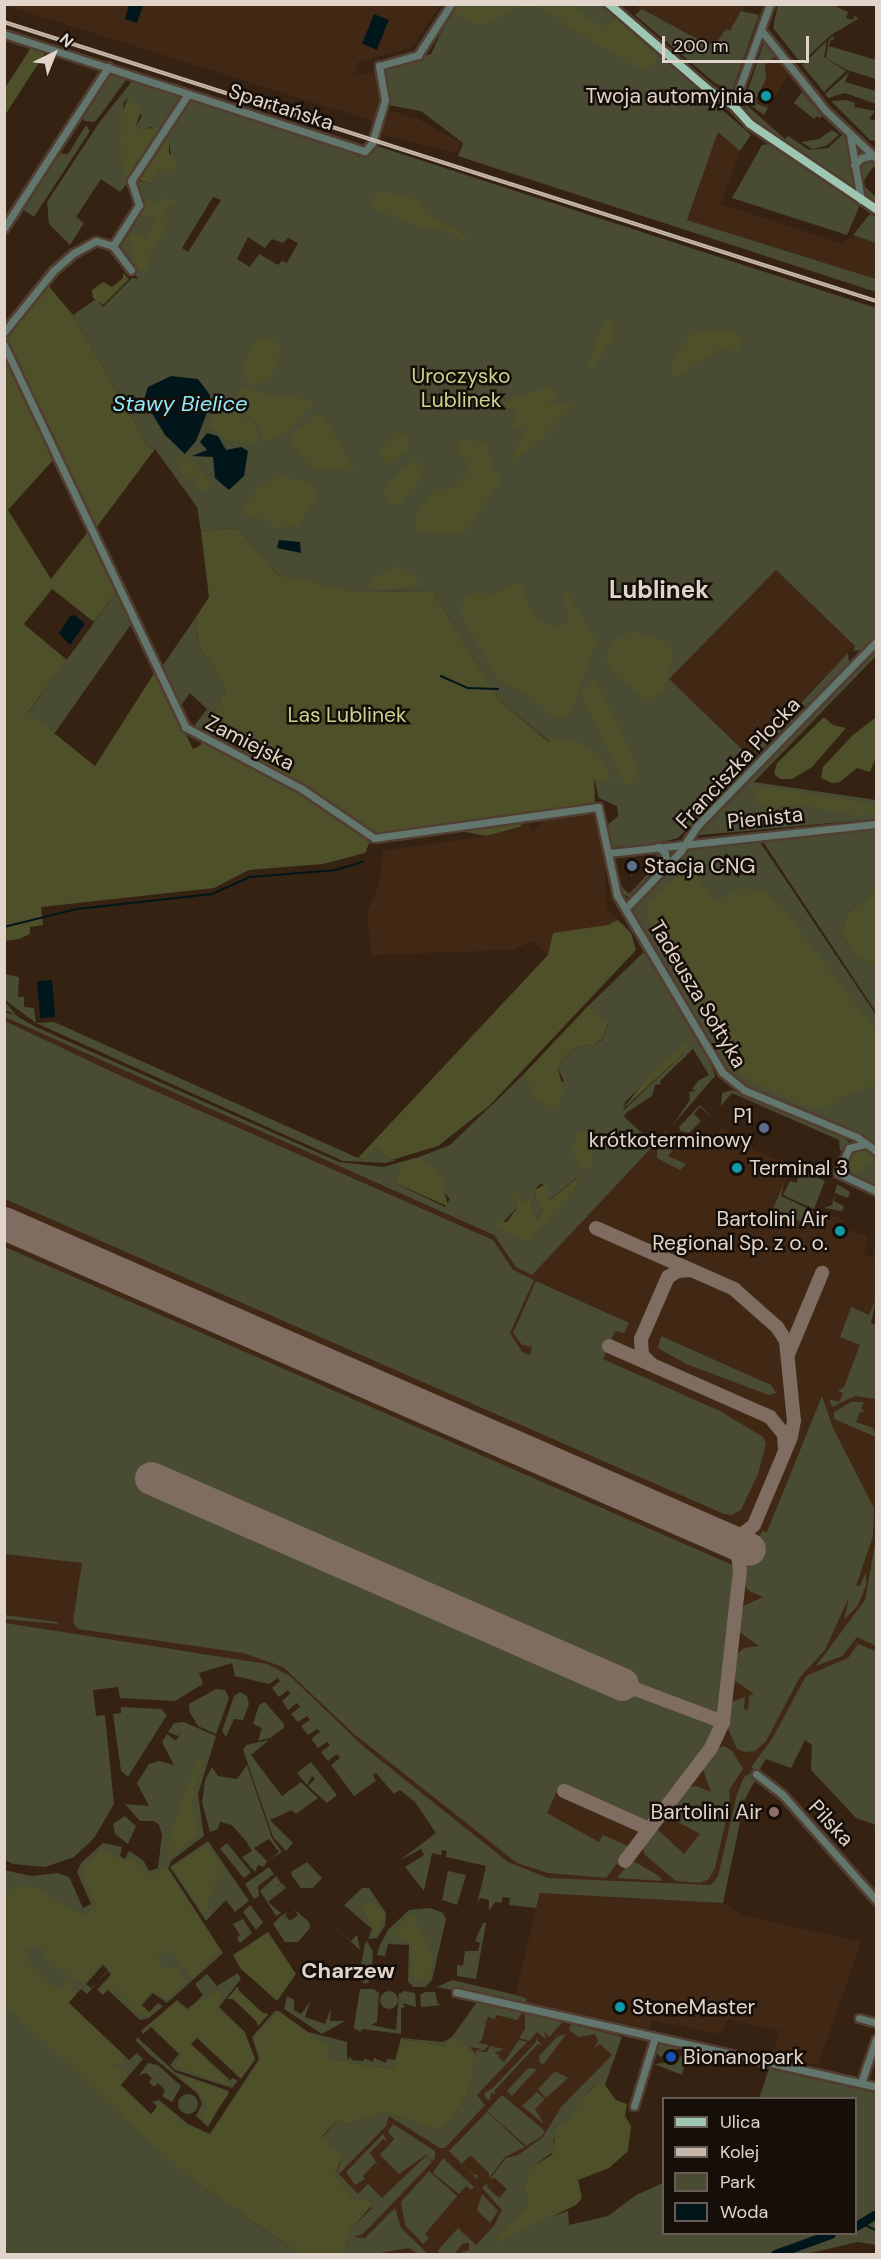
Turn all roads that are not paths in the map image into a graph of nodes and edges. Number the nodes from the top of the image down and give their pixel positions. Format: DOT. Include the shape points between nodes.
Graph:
graph roads {
  1 [pos="451,4"];
  2 [pos="609,4"];
  3 [pos="770,4"];
  4 [pos="761,30"];
  5 [pos="4,34"];
  6 [pos="108,67"];
  7 [pos="188,94"];
  8 [pos="734,105"];
  9 [pos="850,135"];
  10 [pos="875,157"];
  11 [pos="854,165"];
  12 [pos="861,201"];
  13 [pos="876,209"];
  14 [pos="4,228"];
  15 [pos="112,246"];
  16 [pos="131,270"];
  17 [pos="4,332"];
  18 [pos="4,345"];
  19 [pos="876,642"];
  20 [pos="876,824"];
  21 [pos="686,843"];
  22 [pos="658,847"];
  23 [pos="609,853"];
  24 [pos="667,866"];
  25 [pos="626,908"];
  26 [pos="843,1133"];
  27 [pos="866,1144"];
  28 [pos="851,1146"];
  29 [pos="876,1151"];
  30 [pos="876,1191"];
  31 [pos="756,1774"];
  32 [pos="876,1900"];
  33 [pos="456,1992"];
  34 [pos="859,2018"];
  35 [pos="876,2023"];
  36 [pos="655,2037"];
  37 [pos="876,2039"];
  38 [pos="861,2084"];
  39 [pos="876,2087"];
  40 [pos="634,2106"];
  1 -- 7 [label="street, Spartańska" via="421,52 407,60 379,66 385,100 366,151"];
  2 -- 8 [label="main road" via="711,92"];
  3 -- 4 [label="street"];
  4 -- 8 [label="street"];
  4 -- 9 [label="street"];
  5 -- 6 [label="street, Spartańska"];
  6 -- 7 [label="street, Spartańska"];
  6 -- 14 [label="street"];
  7 -- 15 [label="street" via="131,181 139,205"];
  8 -- 12 [label="main road" via="750,124"];
  9 -- 10 [label="street"];
  9 -- 11 [label="street"];
  10 -- 11 [label="street" via="861,158"];
  11 -- 12 [label="street"];
  12 -- 13 [label="main road"];
  15 -- 16 [label="street"];
  15 -- 17 [label="street" via="96,241 74,253 53,271"];
  18 -- 23 [label="street, Zamiejska" via="182,723 189,730 302,789 368,836 388,837 595,806 599,808"];
  19 -- 21 [label="street, Franciszka Plocka" via="697,826"];
  20 -- 21 [label="street, Pienista"];
  21 -- 22 [label="street, Pienista"];
  21 -- 24 [label="street, Franciszka Plocka"];
  22 -- 23 [label="street, Pienista"];
  22 -- 24 [label="street" via="666,856"];
  23 -- 25 [label="street, Zamiejska" via="615,891"];
  24 -- 25 [label="street, Franciszka Plocka"];
  25 -- 26 [label="street, Tadeusza Sołtyka" via="728,1079 744,1090"];
  26 -- 27 [label="street, Tadeusza Sołtyka"];
  26 -- 28 [label="street"];
  27 -- 28 [label="street"];
  27 -- 29 [label="street, Tadeusza Sołtyka"];
  28 -- 30 [label="street" via="838,1173"];
  31 -- 32 [label="street, Pilska" via="788,1800"];
  33 -- 36 [label="street"];
  34 -- 35 [label="street"];
  36 -- 38 [label="street"];
  36 -- 40 [label="street"];
  37 -- 38 [label="street"];
  38 -- 39 [label="street"];
}
